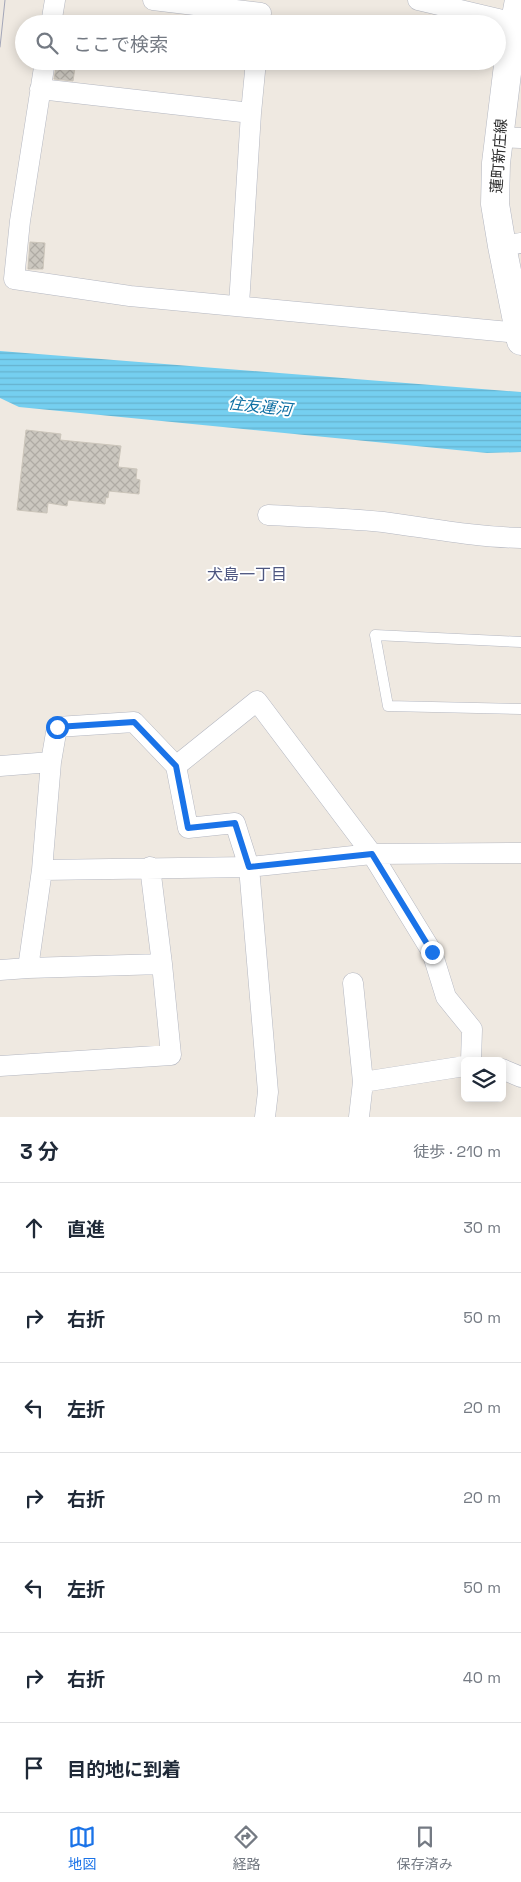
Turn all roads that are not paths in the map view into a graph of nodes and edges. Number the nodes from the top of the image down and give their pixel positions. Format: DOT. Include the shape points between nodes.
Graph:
graph roads {
  1 [pos="55,0"];
  2 [pos="152,0"];
  3 [pos="418,0"];
  4 [pos="517,11"];
  5 [pos="262,12"];
  6 [pos="52,15"];
  7 [pos="43,70"];
  8 [pos="255,70"];
  9 [pos="40,89"];
  10 [pos="251,114"];
  11 [pos="510,137"];
  12 [pos="511,244"];
  13 [pos="239,305"];
  14 [pos="520,337"];
  15 [pos="268,515"];
  16 [pos="521,538"];
  17 [pos="521,642"];
  18 [pos="521,709"];
  19 [pos="51,762"];
  20 [pos="0,766"];
  21 [pos="176,766"];
  22 [pos="521,853"];
  23 [pos="372,854"];
  24 [pos="150,867"];
  25 [pos="249,867"];
  26 [pos="42,870"];
  27 [pos="162,964"];
  28 [pos="28,968"];
  29 [pos="0,970"];
  30 [pos="352,983"];
  31 [pos="471,1057"];
  32 [pos="0,1066"];
  33 [pos="461,1067"];
  34 [pos="506,1071"];
  35 [pos="521,1077"];
  36 [pos="363,1082"];
  37 [pos="265,1117"];
  38 [pos="359,1117"];
  1 -- 6 [label="street"];
  2 -- 5 [label="street"];
  3 -- 4 [label="street"];
  4 -- 11 [label="main road, 蓮町新庄線"];
  7 -- 9 [label="street"];
  8 -- 10 [label="street"];
  9 -- 10 [label="street"];
  9 -- 13 [label="street" via="14,278 130,296"];
  10 -- 13 [label="street"];
  11 -- 12 [label="main road, 蓮町新庄線" via="496,163 495,204"];
  12 -- 14 [label="main road, 蓮町新庄線"];
  13 -- 14 [label="street"];
  15 -- 16 [label="street" via="383,522"];
  17 -- 18 [label="lane" via="375,635 388,706"];
  19 -- 20 [label="street"];
  19 -- 21 [label="street" via="57,727 134,722"];
  19 -- 26 [label="street"];
  21 -- 23 [label="street" via="257,701"];
  21 -- 25 [label="street" via="188,828 235,823"];
  22 -- 23 [label="street"];
  23 -- 25 [label="street"];
  23 -- 31 [label="street" via="432,952 446,997 472,1029"];
  24 -- 25 [label="street"];
  24 -- 26 [label="street"];
  24 -- 27 [label="street"];
  25 -- 37 [label="street" via="268,1092"];
  26 -- 28 [label="street"];
  27 -- 28 [label="street"];
  27 -- 32 [label="street" via="171,1055"];
  28 -- 29 [label="street"];
  30 -- 36 [label="street"];
  33 -- 36 [label="street"];
  34 -- 35 [label="street"];
  36 -- 38 [label="street"];
}
